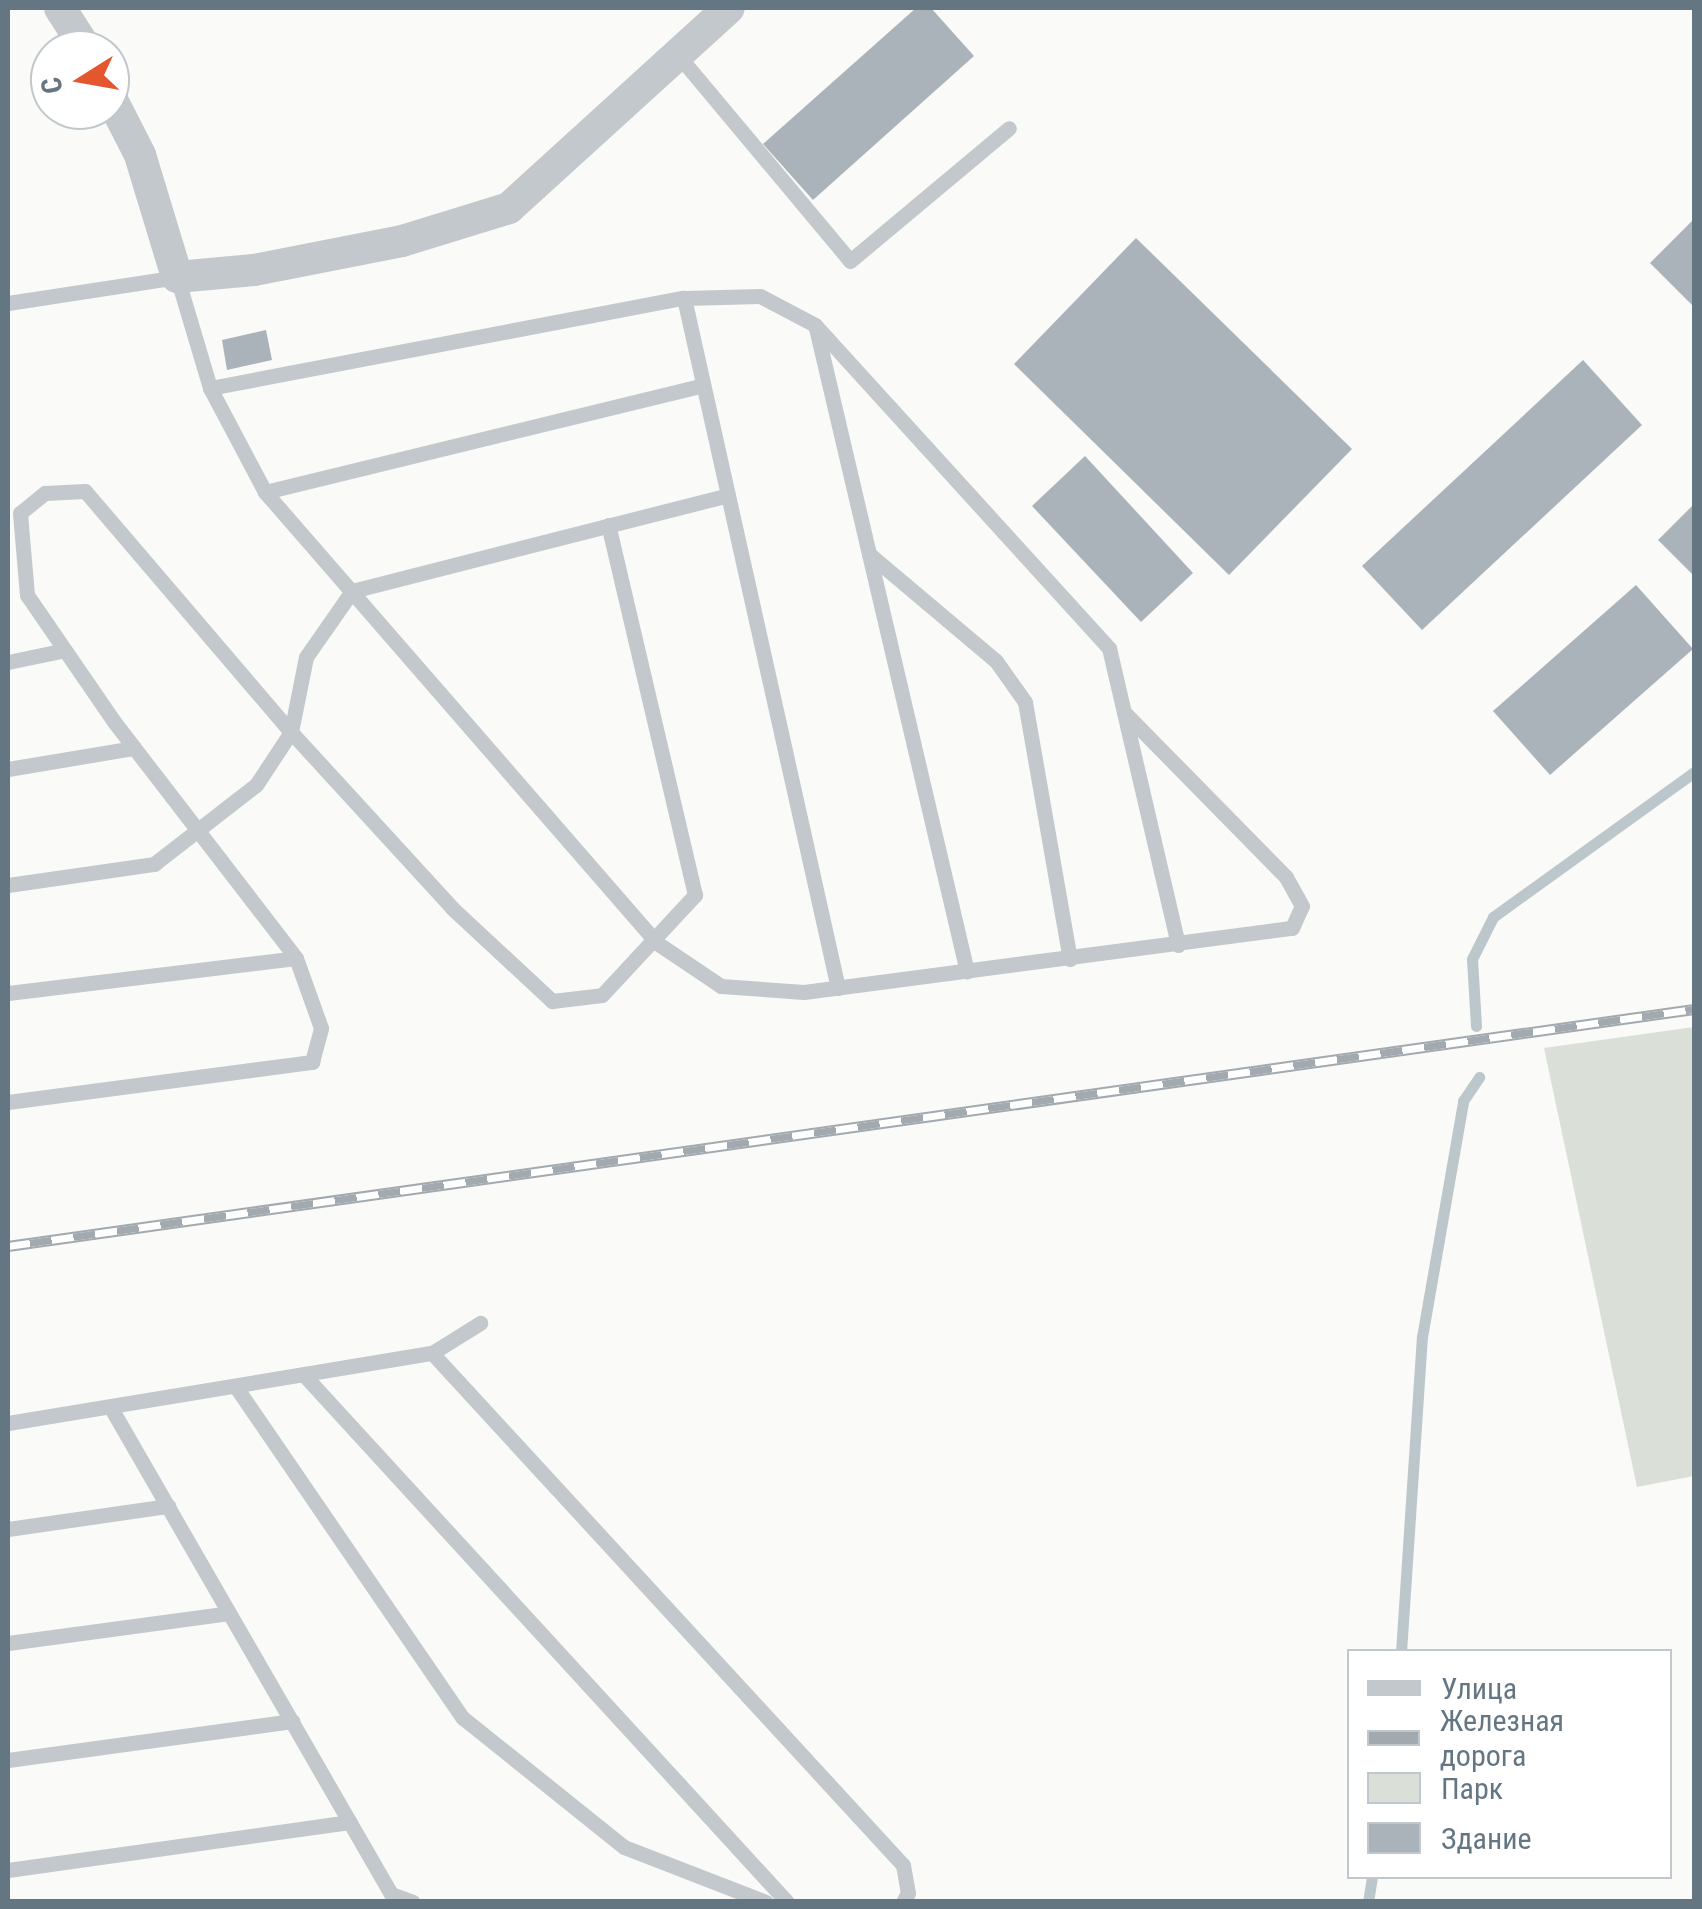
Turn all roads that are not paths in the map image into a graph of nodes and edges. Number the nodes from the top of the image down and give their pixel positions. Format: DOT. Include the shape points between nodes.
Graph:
graph roads {
  1 [pos="60,8"];
  2 [pos="730,8"];
  3 [pos="74,30"];
  4 [pos="678,55"];
  5 [pos="1009,128"];
  6 [pos="127,130"];
  7 [pos="177,277"];
  8 [pos="684,298"];
  9 [pos="8,303"];
  10 [pos="815,324"];
  11 [pos="703,385"];
  12 [pos="210,388"];
  13 [pos="265,492"];
  14 [pos="728,495"];
  15 [pos="608,525"];
  16 [pos="15,542"];
  17 [pos="868,554"];
  18 [pos="352,591"];
  19 [pos="65,650"];
  20 [pos="8,662"];
  21 [pos="1124,712"];
  22 [pos="291,732"];
  23 [pos="134,748"];
  24 [pos="8,769"];
  25 [pos="198,830"];
  26 [pos="8,885"];
  27 [pos="657,943"];
  28 [pos="1178,945"];
  29 [pos="296,958"];
  30 [pos="1070,959"];
  31 [pos="967,972"];
  32 [pos="838,988"];
  33 [pos="8,993"];
  34 [pos="8,1102"];
  35 [pos="480,1322"];
  36 [pos="432,1353"];
  37 [pos="304,1376"];
  38 [pos="236,1387"];
  39 [pos="111,1408"];
  40 [pos="8,1423"];
  41 [pos="168,1506"];
  42 [pos="8,1528"];
  43 [pos="229,1613"];
  44 [pos="8,1644"];
  45 [pos="292,1721"];
  46 [pos="8,1760"];
  47 [pos="350,1822"];
  48 [pos="8,1870"];
  49 [pos="387,1898"];
  50 [pos="413,1902"];
  51 [pos="766,1902"];
  52 [pos="787,1902"];
  53 [pos="903,1902"];
  1 -- 3 [label="street"];
  2 -- 4 [label="street"];
  4 -- 5 [label="lane" via="850,261"];
  4 -- 7 [label="street" via="509,208 402,242"];
  6 -- 7 [label="street"];
  7 -- 9 [label="lane"];
  7 -- 12 [label="lane"];
  8 -- 10 [label="lane" via="760,296"];
  8 -- 11 [label="lane"];
  8 -- 12 [label="lane"];
  10 -- 17 [label="lane"];
  10 -- 21 [label="lane" via="1109,648"];
  11 -- 13 [label="lane"];
  11 -- 14 [label="lane"];
  12 -- 13 [label="lane"];
  13 -- 18 [label="lane"];
  14 -- 15 [label="lane"];
  14 -- 32 [label="lane"];
  15 -- 18 [label="lane"];
  15 -- 27 [label="lane" via="695,896"];
  16 -- 19 [label="lane" via="28,595"];
  16 -- 22 [label="lane" via="20,512 46,493 85,491"];
  17 -- 30 [label="lane" via="996,661 1026,702"];
  17 -- 31 [label="lane"];
  18 -- 22 [label="lane" via="306,657"];
  18 -- 27 [label="lane"];
  19 -- 20 [label="lane"];
  19 -- 23 [label="lane"];
  21 -- 28 [label="lane"];
  21 -- 28 [label="lane" via="1286,877 1302,906 1292,928"];
  22 -- 25 [label="lane" via="256,784"];
  22 -- 27 [label="lane" via="452,908 552,1002 602,995"];
  23 -- 24 [label="lane"];
  23 -- 25 [label="lane"];
  25 -- 26 [label="lane" via="154,864"];
  25 -- 29 [label="lane"];
  27 -- 32 [label="lane" via="721,986"];
  28 -- 30 [label="lane"];
  29 -- 33 [label="lane"];
  29 -- 34 [label="lane" via="322,1028 312,1062"];
  30 -- 31 [label="lane"];
  31 -- 32 [label="lane"];
  35 -- 36 [label="lane"];
  36 -- 37 [label="lane"];
  36 -- 53 [label="lane" via="903,1864"];
  37 -- 38 [label="lane"];
  37 -- 52 [label="lane"];
  38 -- 39 [label="lane"];
  38 -- 51 [label="lane" via="463,1718 624,1846"];
  39 -- 40 [label="lane"];
  39 -- 41 [label="lane"];
  41 -- 42 [label="lane"];
  41 -- 43 [label="lane"];
  43 -- 44 [label="lane"];
  43 -- 45 [label="lane"];
  45 -- 46 [label="lane"];
  45 -- 47 [label="lane"];
  47 -- 48 [label="lane"];
  47 -- 49 [label="lane"];
  49 -- 50 [label="lane"];
}
